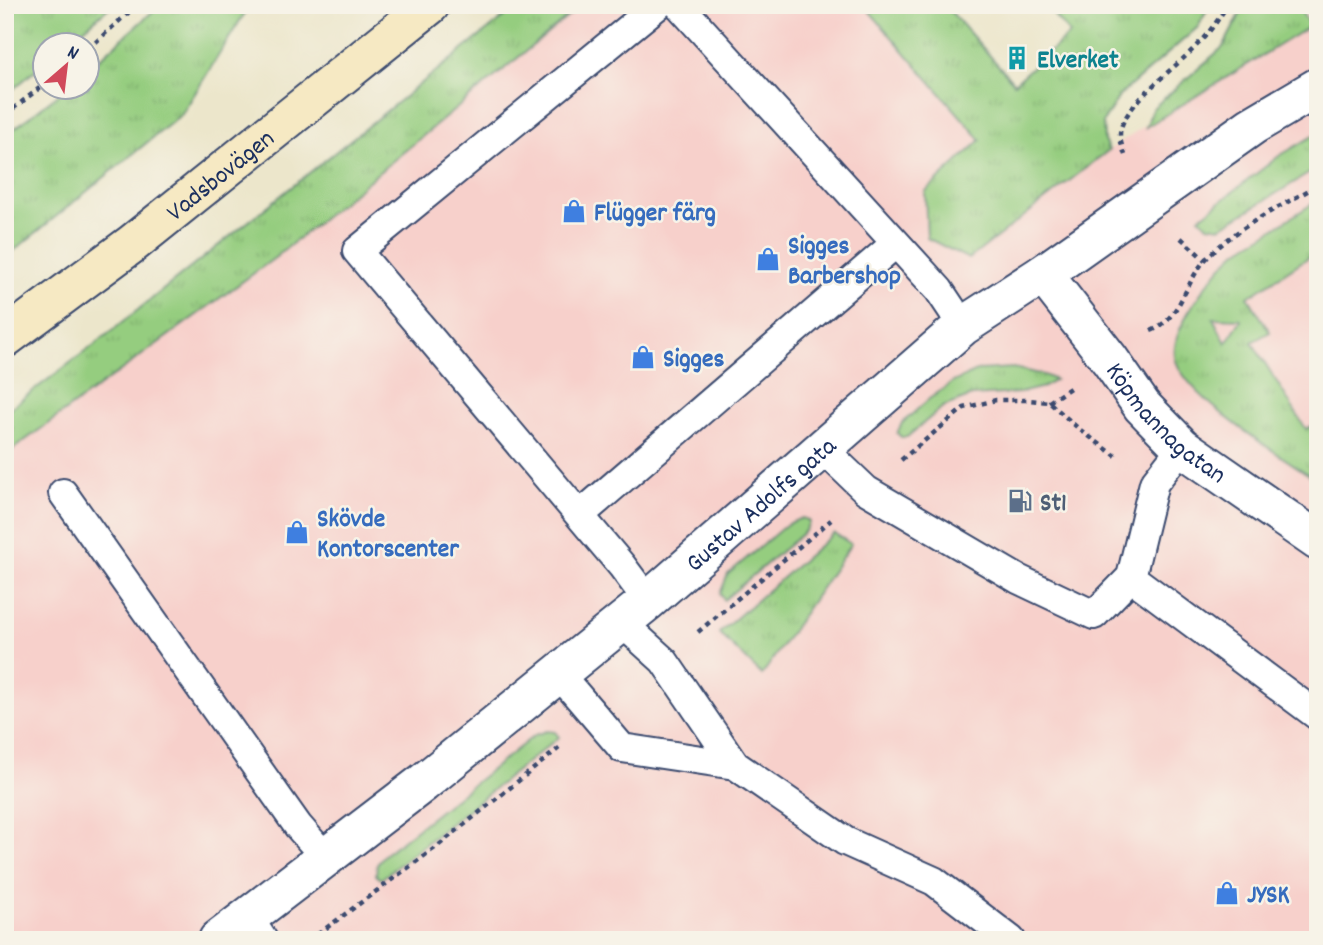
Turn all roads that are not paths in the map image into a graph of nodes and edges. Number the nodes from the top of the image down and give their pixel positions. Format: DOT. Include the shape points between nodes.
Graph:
graph roads {
  1 [pos="430,5"];
  2 [pos="658,5"];
  3 [pos="679,5"];
  4 [pos="1318,87"];
  5 [pos="896,243"];
  6 [pos="1043,274"];
  7 [pos="963,326"];
  8 [pos="5,338"];
  9 [pos="1182,447"];
  10 [pos="823,449"];
  11 [pos="63,493"];
  12 [pos="580,515"];
  13 [pos="1318,541"];
  14 [pos="1131,578"];
  15 [pos="634,611"];
  16 [pos="558,673"];
  17 [pos="1318,716"];
  18 [pos="735,765"];
  19 [pos="326,858"];
  20 [pos="256,928"];
  21 [pos="218,940"];
  22 [pos="1011,940"];
  1 -- 8 [label="main road, Vadsbovägen" via="132,244"];
  2 -- 12 [label="lane" via="357,251"];
  3 -- 5 [label="lane"];
  4 -- 6 [label="street, Gustav Adolfs gata" via="1252,126"];
  5 -- 7 [label="lane" via="939,290"];
  5 -- 12 [label="lane"];
  6 -- 7 [label="street, Gustav Adolfs gata"];
  6 -- 9 [label="street, Köpmannagatan" via="1142,406"];
  7 -- 10 [label="street, Gustav Adolfs gata"];
  9 -- 13 [label="street, Köpmannagatan"];
  9 -- 14 [label="lane" via="1154,484"];
  10 -- 14 [label="lane" via="866,490 1018,579 1094,615"];
  10 -- 15 [label="street, Gustav Adolfs gata"];
  11 -- 19 [label="lane" via="298,826"];
  12 -- 15 [label="lane" via="622,566"];
  14 -- 17 [label="lane"];
  15 -- 16 [label="street, Gustav Adolfs gata"];
  15 -- 18 [label="lane"];
  16 -- 18 [label="lane" via="622,747"];
  16 -- 19 [label="street, Gustav Adolfs gata"];
  18 -- 22 [label="lane" via="845,841 934,881"];
  19 -- 20 [label="street, Gustav Adolfs gata"];
  20 -- 21 [label="street, Gustav Adolfs gata"];
}
